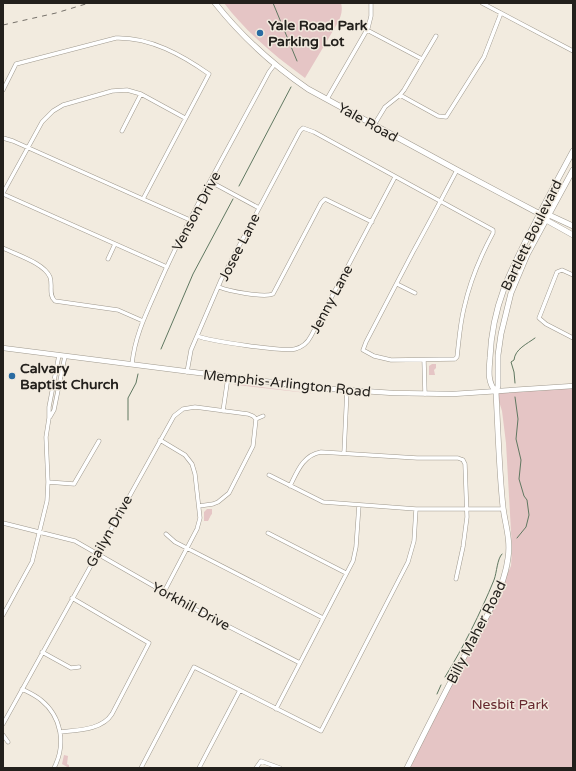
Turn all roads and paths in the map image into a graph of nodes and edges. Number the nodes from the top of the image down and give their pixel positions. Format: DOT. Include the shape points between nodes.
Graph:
graph roads {
  1 [pos="215,3"];
  2 [pos="371,3"];
  3 [pos="482,3"];
  4 [pos="501,13"];
  5 [pos="367,30"];
  6 [pos="436,36"];
  7 [pos="573,51"];
  8 [pos="422,59"];
  9 [pos="275,64"];
  10 [pos="3,90"];
  11 [pos="141,94"];
  12 [pos="400,95"];
  13 [pos="327,100"];
  14 [pos="185,118"];
  15 [pos="374,125"];
  16 [pos="122,131"];
  17 [pos="3,138"];
  18 [pos="27,148"];
  19 [pos="573,151"];
  20 [pos="457,170"];
  21 [pos="573,170"];
  22 [pos="396,177"];
  23 [pos="211,182"];
  24 [pos="3,194"];
  25 [pos="143,199"];
  26 [pos="440,201"];
  27 [pos="259,208"];
  28 [pos="540,214"];
  29 [pos="549,214"];
  30 [pos="190,220"];
  31 [pos="546,220"];
  32 [pos="372,222"];
  33 [pos="573,226"];
  34 [pos="573,235"];
  35 [pos="115,244"];
  36 [pos="3,248"];
  37 [pos="108,259"];
  38 [pos="167,267"];
  39 [pos="573,275"];
  40 [pos="397,284"];
  41 [pos="219,287"];
  42 [pos="415,293"];
  43 [pos="52,299"];
  44 [pos="499,301"];
  45 [pos="48,302"];
  46 [pos="508,303"];
  47 [pos="143,320"];
  48 [pos="197,336"];
  49 [pos="573,338"];
  50 [pos="3,348"];
  51 [pos="59,355"];
  52 [pos="65,356"];
  53 [pos="424,360"];
  54 [pos="132,364"];
  55 [pos="187,372"];
  56 [pos="228,377"];
  57 [pos="573,386"];
  58 [pos="347,390"];
  59 [pos="496,392"];
  60 [pos="425,394"];
  61 [pos="223,411"];
  62 [pos="263,416"];
  63 [pos="49,418"];
  64 [pos="256,419"];
  65 [pos="160,440"];
  66 [pos="99,441"];
  67 [pos="344,453"];
  68 [pos="269,475"];
  69 [pos="48,482"];
  70 [pos="290,486"];
  71 [pos="359,505"];
  72 [pos="199,506"];
  73 [pos="467,508"];
  74 [pos="503,508"];
  75 [pos="416,509"];
  76 [pos="3,523"];
  77 [pos="39,532"];
  78 [pos="268,533"];
  79 [pos="166,534"];
  80 [pos="187,548"];
  81 [pos="96,554"];
  82 [pos="346,573"];
  83 [pos="456,579"];
  84 [pos="164,592"];
  85 [pos="72,598"];
  86 [pos="3,615"];
  87 [pos="323,618"];
  88 [pos="42,652"];
  89 [pos="300,663"];
  90 [pos="79,667"];
  91 [pos="22,689"];
  92 [pos="240,690"];
  93 [pos="276,709"];
  94 [pos="3,724"];
  95 [pos="60,732"];
  96 [pos="3,735"];
  97 [pos="8,742"];
  98 [pos="56,767"];
  99 [pos="142,768"];
  100 [pos="199,768"];
  101 [pos="256,768"];
  102 [pos="280,768"];
  103 [pos="407,768"];
  1 -- 9 [label="main road, Yale Road" via="242,34"];
  2 -- 5 [label="street" via="371,19"];
  3 -- 4 [label="street"];
  4 -- 7 [label="street"];
  4 -- 12 [label="street" via="485,55 446,117 438,116"];
  5 -- 8 [label="street"];
  5 -- 13 [label="street"];
  6 -- 8 [label="street"];
  8 -- 12 [label="street"];
  9 -- 13 [label="main road, Yale Road"];
  9 -- 23 [label="street, Venson Drive"];
  10 -- 14 [label="street" via="16,64 116,38 132,38 157,45 209,74"];
  11 -- 14 [label="street"];
  11 -- 16 [label="street"];
  11 -- 18 [label="street" via="116,90 63,105 43,120"];
  12 -- 15 [label="street" via="384,109"];
  13 -- 15 [label="main road, Yale Road"];
  14 -- 25 [label="street"];
  15 -- 20 [label="main road, Yale Road"];
  17 -- 18 [label="street"];
  18 -- 24 [label="street"];
  18 -- 25 [label="street"];
  19 -- 28 [label="main road, Bartlett Boulevard"];
  20 -- 26 [label="street"];
  20 -- 28 [label="main road, Yale Road"];
  21 -- 29 [label="main road, Bartlett Boulevard"];
  22 -- 26 [label="street"];
  22 -- 27 [label="street, Josee Lane" via="303,128"];
  22 -- 32 [label="street, Jenny Lane"];
  23 -- 27 [label="street"];
  23 -- 30 [label="street, Venson Drive"];
  24 -- 35 [label="street"];
  25 -- 30 [label="street"];
  26 -- 40 [label="street"];
  26 -- 53 [label="street" via="493,231 466,298 457,357"];
  27 -- 41 [label="street, Josee Lane"];
  28 -- 29 [label="main road, Yale Road"];
  28 -- 31 [label="main road, Yale Road"];
  28 -- 44 [label="main road, Bartlett Boulevard" via="511,270"];
  29 -- 31 [label="main road, Bartlett Boulevard"];
  29 -- 33 [label="main road, Yale Road"];
  30 -- 38 [label="street, Venson Drive"];
  31 -- 34 [label="main road, Yale Road"];
  31 -- 46 [label="main road, Bartlett Boulevard" via="519,273"];
  32 -- 41 [label="street" via="326,199 321,203 273,294 269,296"];
  32 -- 48 [label="street, Jenny Lane" via="312,336 303,346 282,349"];
  35 -- 37 [label="street"];
  35 -- 38 [label="street"];
  36 -- 43 [label="street" via="44,268 51,279"];
  38 -- 47 [label="street, Venson Drive"];
  39 -- 49 [label="street" via="561,270 555,275 539,318"];
  40 -- 42 [label="street"];
  40 -- 53 [label="street" via="363,350 388,360"];
  41 -- 48 [label="street, Josee Lane"];
  43 -- 45 [label="street"];
  43 -- 47 [label="street" via="118,310"];
  44 -- 46 [label="main road"];
  44 -- 59 [label="main road, Bartlett Boulevard" via="489,371 491,386"];
  46 -- 59 [label="main road, Bartlett Boulevard" via="498,355"];
  47 -- 54 [label="street, Venson Drive" via="134,347"];
  48 -- 55 [label="street, Josee Lane"];
  50 -- 51 [label="street, Memphis-Arlington Road"];
  51 -- 52 [label="street, Memphis-Arlington Road"];
  51 -- 63 [label="street"];
  52 -- 54 [label="street, Memphis-Arlington Road"];
  52 -- 63 [label="street" via="54,410"];
  53 -- 60 [label="street"];
  54 -- 55 [label="street, Memphis-Arlington Road"];
  55 -- 56 [label="street, Memphis-Arlington Road"];
  56 -- 58 [label="street, Memphis-Arlington Road"];
  56 -- 61 [label="street"];
  57 -- 59 [label="street, Memphis-Arlington Road"];
  58 -- 60 [label="street, Memphis-Arlington Road"];
  58 -- 67 [label="street"];
  59 -- 60 [label="street, Memphis-Arlington Road"];
  59 -- 74 [label="main road, Billy Maher Road"];
  61 -- 64 [label="street, Gailyn Drive" via="248,414"];
  61 -- 65 [label="street, Gailyn Drive" via="195,407 181,410 172,418"];
  62 -- 64 [label="street"];
  63 -- 69 [label="street" via="46,437"];
  64 -- 72 [label="street" via="253,446 229,493 218,502"];
  65 -- 72 [label="street" via="185,455 192,464"];
  65 -- 81 [label="street, Gailyn Drive"];
  66 -- 69 [label="street" via="74,484"];
  67 -- 70 [label="street" via="321,452 311,455 302,463"];
  67 -- 73 [label="street" via="414,458 464,458"];
  68 -- 70 [label="street"];
  69 -- 77 [label="street" via="47,501"];
  70 -- 71 [label="street" via="323,502"];
  71 -- 75 [label="street"];
  71 -- 82 [label="street" via="356,552"];
  72 -- 80 [label="street" via="199,522"];
  73 -- 74 [label="street"];
  73 -- 75 [label="street"];
  73 -- 83 [label="street" via="463,547"];
  74 -- 103 [label="main road, Billy Maher Road" via="509,547 508,564 503,580"];
  75 -- 93 [label="street" via="410,559 321,731"];
  76 -- 77 [label="street, Yorkhill Drive"];
  77 -- 81 [label="street, Yorkhill Drive" via="76,541"];
  77 -- 86 [label="street" via="30,566"];
  78 -- 82 [label="street"];
  79 -- 80 [label="street"];
  80 -- 84 [label="street"];
  80 -- 87 [label="street"];
  81 -- 84 [label="street, Yorkhill Drive"];
  81 -- 85 [label="street, Gailyn Drive"];
  82 -- 87 [label="street"];
  84 -- 89 [label="street, Yorkhill Drive"];
  85 -- 88 [label="street, Gailyn Drive"];
  85 -- 95 [label="street" via="149,643 107,720 99,725"];
  87 -- 89 [label="street"];
  88 -- 90 [label="street" via="71,668"];
  88 -- 91 [label="street, Gailyn Drive"];
  89 -- 93 [label="street"];
  91 -- 94 [label="street, Gailyn Drive"];
  91 -- 95 [label="street" via="47,706"];
  92 -- 93 [label="street"];
  92 -- 99 [label="street" via="194,668"];
  92 -- 100 [label="street"];
  95 -- 98 [label="street" via="60,750"];
  96 -- 97 [label="street"];
  101 -- 102 [label="street" via="261,761"];
}
